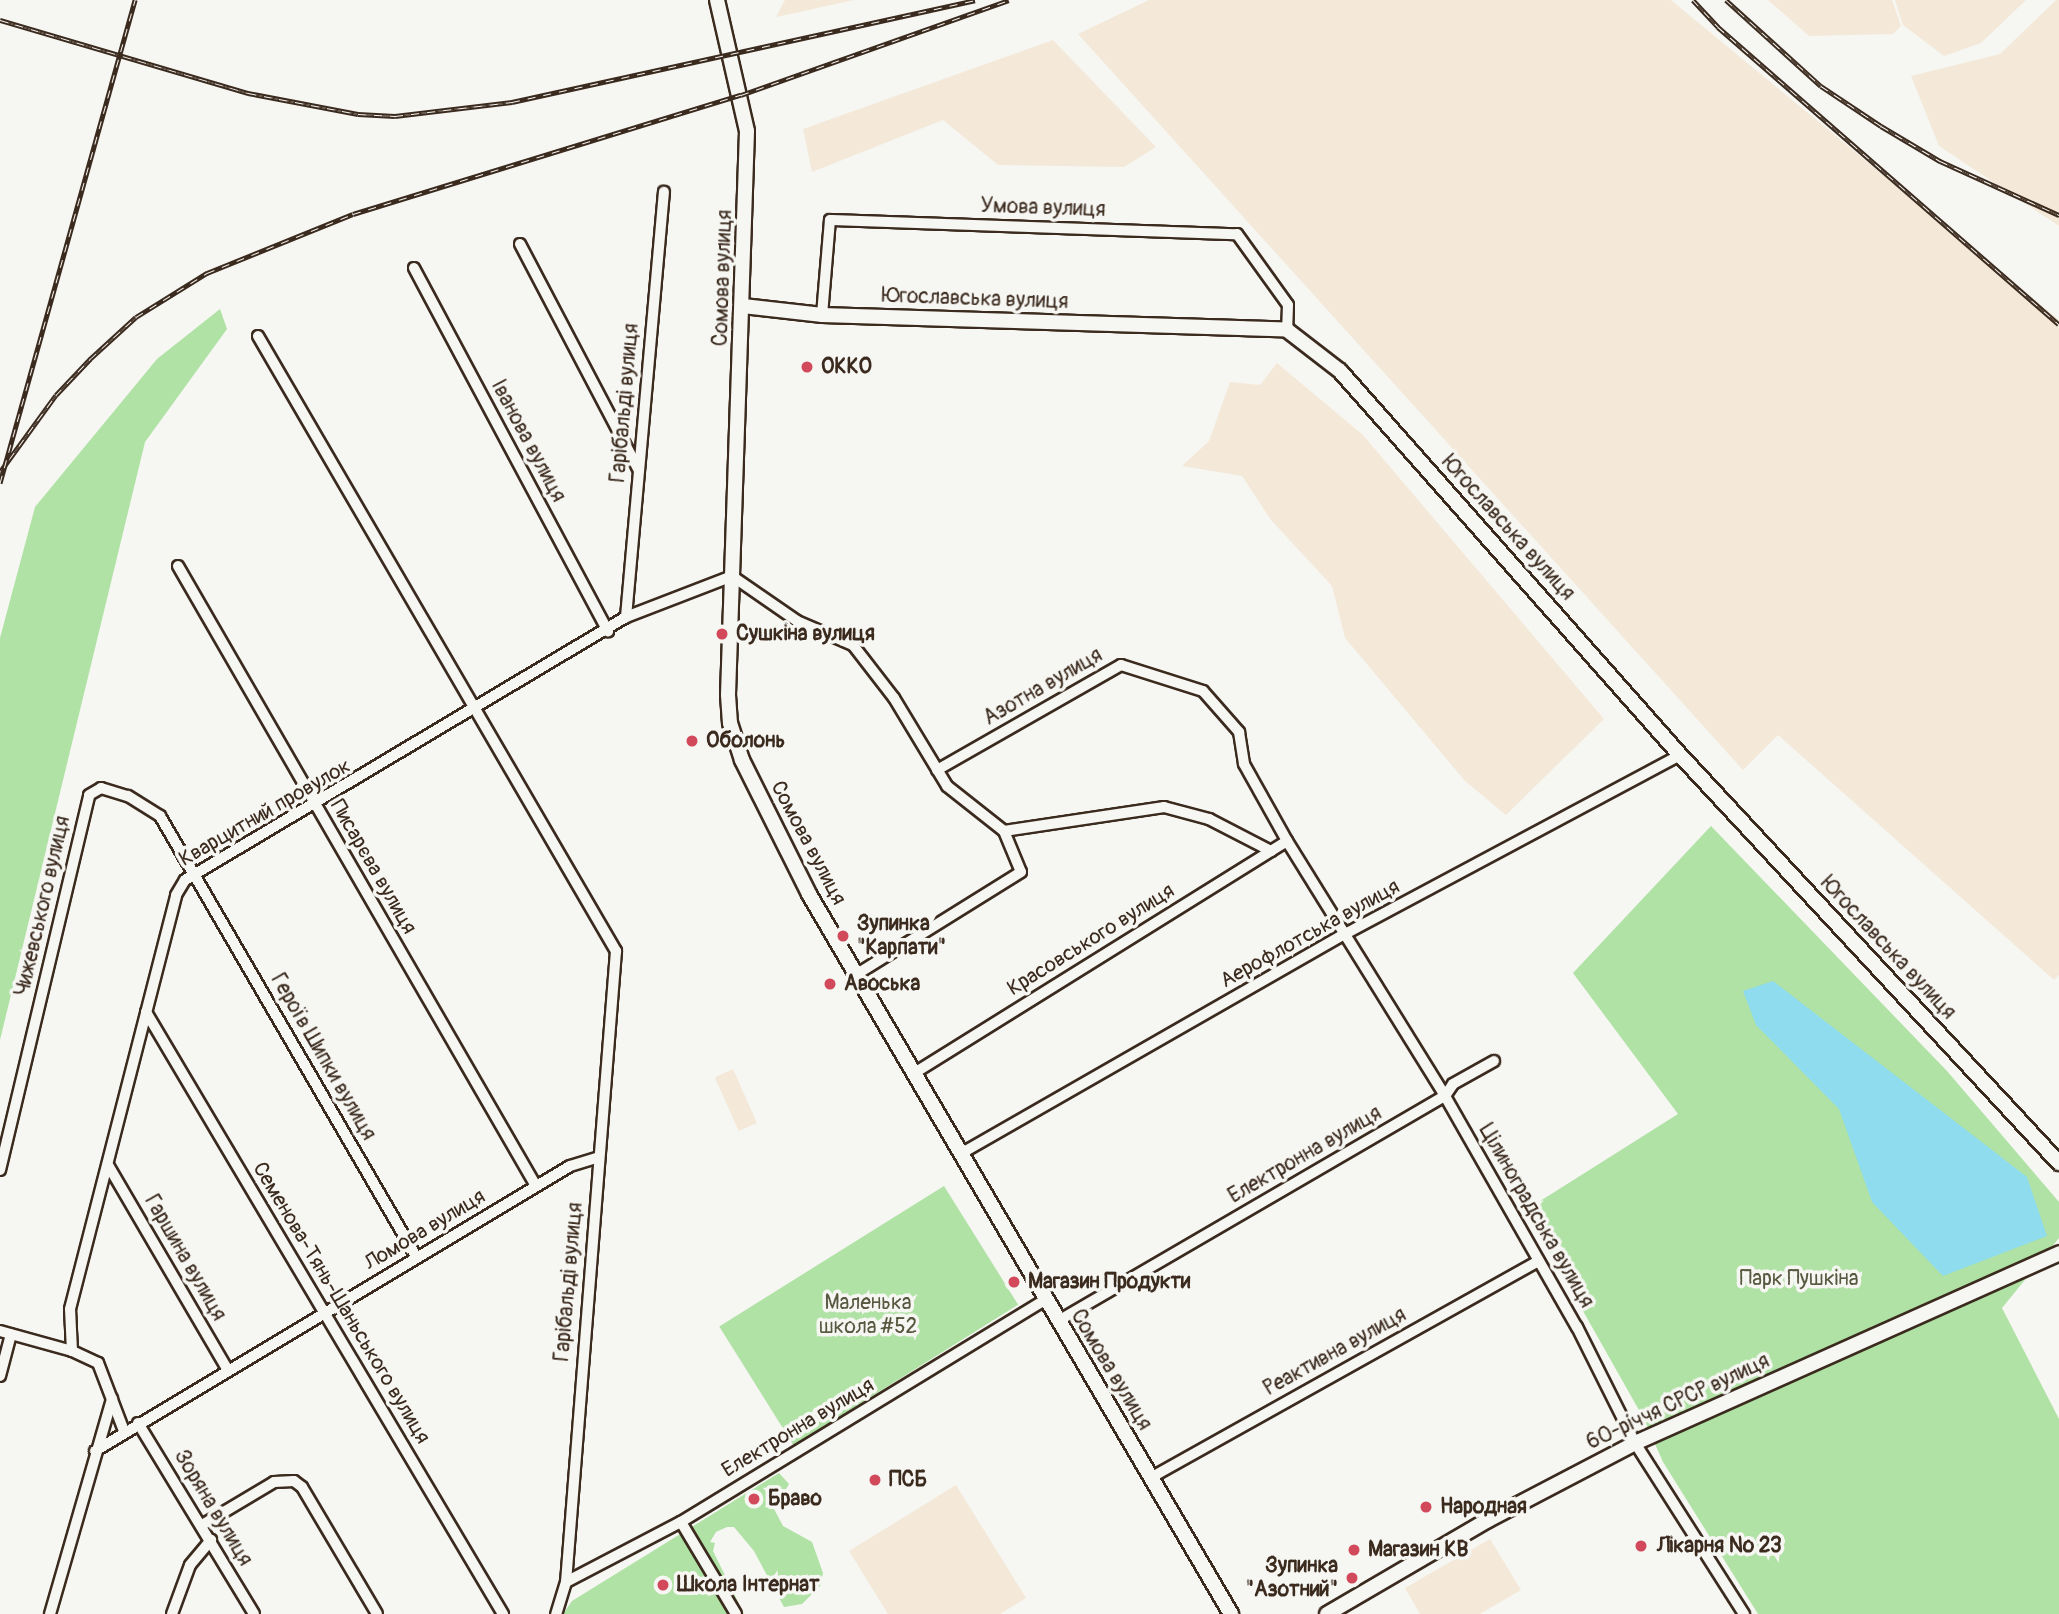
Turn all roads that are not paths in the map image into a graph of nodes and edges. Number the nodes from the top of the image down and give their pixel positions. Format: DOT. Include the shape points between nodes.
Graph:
graph roads {
  1 [pos="717,0"];
  2 [pos="664,192"];
  3 [pos="520,244"];
  4 [pos="414,268"];
  5 [pos="743,306"];
  6 [pos="822,314"];
  7 [pos="1287,330"];
  8 [pos="258,336"];
  9 [pos="638,469"];
  10 [pos="178,566"];
  11 [pos="732,576"];
  12 [pos="626,617"];
  13 [pos="608,631"];
  14 [pos="476,710"];
  15 [pos="1681,755"];
  16 [pos="937,770"];
  17 [pos="316,806"];
  18 [pos="1004,831"];
  19 [pos="1287,841"];
  20 [pos="1271,851"];
  21 [pos="196,875"];
  22 [pos="1345,934"];
  23 [pos="857,974"];
  24 [pos="146,1012"];
  25 [pos="1494,1061"];
  26 [pos="916,1072"];
  27 [pos="1445,1096"];
  28 [pos="962,1153"];
  29 [pos="599,1157"];
  30 [pos="2059,1163"];
  31 [pos="108,1165"];
  32 [pos="0,1171"];
  33 [pos="536,1186"];
  34 [pos="2059,1254"];
  35 [pos="416,1258"];
  36 [pos="1538,1261"];
  37 [pos="1045,1300"];
  38 [pos="324,1313"];
  39 [pos="1058,1321"];
  40 [pos="5,1333"];
  41 [pos="72,1351"];
  42 [pos="228,1370"];
  43 [pos="0,1376"];
  44 [pos="112,1399"];
  45 [pos="138,1423"];
  46 [pos="124,1431"];
  47 [pos="1635,1443"];
  48 [pos="95,1451"];
  49 [pos="1152,1477"];
  50 [pos="681,1522"];
  51 [pos="202,1525"];
  52 [pos="211,1541"];
  53 [pos="566,1583"];
  54 [pos="50,1614"];
  55 [pos="172,1614"];
  56 [pos="254,1614"];
  57 [pos="377,1614"];
  58 [pos="503,1614"];
  59 [pos="556,1614"];
  60 [pos="736,1614"];
  61 [pos="1231,1614"];
  62 [pos="1328,1614"];
  63 [pos="1744,1614"];
  1 -- 5 [label="main road, Сомова вулиця" via="747,131"];
  2 -- 9 [label="street, Гарібальді вулиця"];
  3 -- 9 [label="street"];
  4 -- 13 [label="street, Іванова вулиця"];
  5 -- 6 [label="main road, Югославська вулиця"];
  5 -- 11 [label="main road, Сомова вулиця"];
  6 -- 7 [label="main road, Югославська вулиця"];
  6 -- 7 [label="street, Умова вулиця" via="830,220 1182,232 1237,234 1288,305"];
  7 -- 15 [label="main road, Югославська вулиця" via="1340,371"];
  8 -- 14 [label="street"];
  9 -- 12 [label="street, Гарібальді вулиця"];
  10 -- 17 [label="street, Писарєва вулиця"];
  11 -- 12 [label="street, Кварцитний провулок"];
  11 -- 16 [label="street" via="797,621 853,645 894,698"];
  11 -- 23 [label="main road, Сомова вулиця" via="728,695 730,723 741,760 808,894"];
  12 -- 13 [label="street, Кварцитний провулок"];
  13 -- 14 [label="street, Кварцитний провулок"];
  14 -- 17 [label="street, Кварцитний провулок"];
  14 -- 29 [label="street, Гарібальді вулиця" via="616,951"];
  15 -- 22 [label="street, Аерофлотська вулиця"];
  15 -- 30 [label="main road, Югославська вулиця"];
  16 -- 18 [label="street" via="947,786"];
  16 -- 19 [label="street, Азотна вулиця" via="1127,664 1143,675 1203,691 1239,732 1244,764"];
  17 -- 21 [label="street, Кварцитний провулок"];
  17 -- 33 [label="street, Писарєва вулиця"];
  18 -- 20 [label="street" via="1164,807 1209,818"];
  18 -- 23 [label="street" via="1021,872"];
  19 -- 20 [label="street, Красовського вулиця"];
  19 -- 22 [label="street, Цілиноградська вулиця"];
  20 -- 26 [label="street, Красовського вулиця"];
  21 -- 24 [label="street, Кварцитний провулок" via="179,887"];
  21 -- 32 [label="street, Чижевського вулиця" via="160,816 119,793 101,788 89,794"];
  21 -- 35 [label="street, Героїв Шипки вулиця"];
  22 -- 27 [label="street, Цілиноградська вулиця"];
  22 -- 28 [label="street, Аерофлотська вулиця"];
  23 -- 26 [label="main road, Сомова вулиця"];
  24 -- 31 [label="street, Кварцитний провулок"];
  24 -- 38 [label="street, Семенова-Тянь-Шаньського вулиця"];
  25 -- 27 [label="street, Електронна вулиця" via="1453,1084"];
  26 -- 28 [label="main road, Сомова вулиця"];
  27 -- 36 [label="street, Цілиноградська вулиця"];
  27 -- 39 [label="street, Електронна вулиця"];
  28 -- 37 [label="main road, Сомова вулиця"];
  29 -- 33 [label="street, Ломова вулиця" via="570,1166"];
  29 -- 53 [label="street, Гарібальді вулиця"];
  31 -- 41 [label="street, Кварцитний провулок" via="70,1309"];
  31 -- 42 [label="street, Гаршина вулиця"];
  33 -- 35 [label="street, Ломова вулиця"];
  34 -- 47 [label="main road, 60-річчя СРСР вулиця"];
  35 -- 38 [label="street, Ломова вулиця"];
  36 -- 47 [label="street, Цілиноградська вулиця" via="1577,1326"];
  36 -- 49 [label="street, Реактивна вулиця"];
  37 -- 39 [label="main road, Сомова вулиця"];
  37 -- 50 [label="street, Електронна вулиця"];
  38 -- 42 [label="street, Ломова вулиця"];
  38 -- 58 [label="street, Семенова-Тянь-Шаньського вулиця"];
  39 -- 49 [label="main road, Сомова вулиця"];
  40 -- 41 [label="street"];
  40 -- 43 [label="street"];
  41 -- 44 [label="street" via="98,1363"];
  42 -- 45 [label="street, Ломова вулиця"];
  44 -- 46 [label="street"];
  44 -- 48 [label="street"];
  45 -- 46 [label="street, Ломова вулиця"];
  45 -- 51 [label="street, Зоряна вулиця"];
  46 -- 48 [label="street, Ломова вулиця"];
  47 -- 62 [label="main road, 60-річчя СРСР вулиця" via="1488,1520"];
  47 -- 63 [label="street, Цілиноградська вулиця"];
  48 -- 54 [label="street"];
  49 -- 61 [label="main road, Сомова вулиця"];
  50 -- 53 [label="street, Електронна вулиця"];
  50 -- 60 [label="street"];
  51 -- 52 [label="street, Зоряна вулиця"];
  51 -- 57 [label="street" via="274,1482 294,1481 302,1487"];
  52 -- 55 [label="street" via="190,1565"];
  52 -- 56 [label="street, Зоряна вулиця"];
  53 -- 59 [label="street, Гарібальді вулиця"];
}
